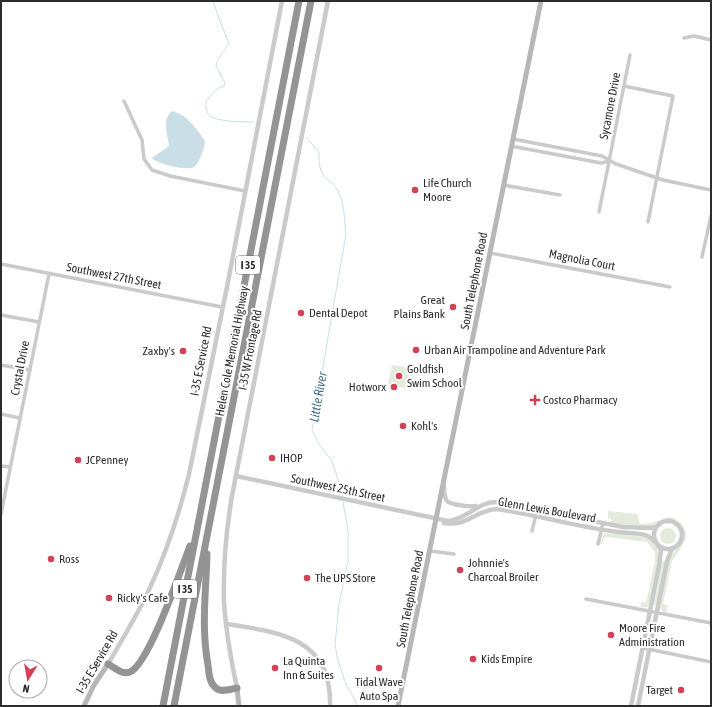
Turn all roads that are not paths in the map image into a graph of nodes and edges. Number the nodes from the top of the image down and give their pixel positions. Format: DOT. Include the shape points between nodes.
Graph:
graph roads {
  1 [pos="282,1"];
  2 [pos="299,1"];
  3 [pos="311,1"];
  4 [pos="328,1"];
  5 [pos="541,1"];
  6 [pos="684,38"];
  7 [pos="711,40"];
  8 [pos="630,55"];
  9 [pos="624,86"];
  10 [pos="124,101"];
  11 [pos="513,139"];
  12 [pos="511,146"];
  13 [pos="609,161"];
  14 [pos="657,178"];
  15 [pos="503,185"];
  16 [pos="711,190"];
  17 [pos="245,191"];
  18 [pos="560,195"];
  19 [pos="598,212"];
  20 [pos="711,216"];
  21 [pos="648,222"];
  22 [pos="490,253"];
  23 [pos="702,257"];
  24 [pos="1,264"];
  25 [pos="49,274"];
  26 [pos="670,287"];
  27 [pos="222,307"];
  28 [pos="1,315"];
  29 [pos="39,322"];
  30 [pos="1,365"];
  31 [pos="30,370"];
  32 [pos="1,414"];
  33 [pos="20,418"];
  34 [pos="1,466"];
  35 [pos="10,467"];
  36 [pos="236,476"];
  37 [pos="444,483"];
  38 [pos="480,506"];
  39 [pos="537,510"];
  40 [pos="1,514"];
  41 [pos="535,517"];
  42 [pos="436,518"];
  43 [pos="603,523"];
  44 [pos="660,524"];
  45 [pos="197,529"];
  46 [pos="602,529"];
  47 [pos="208,531"];
  48 [pos="532,531"];
  49 [pos="598,544"];
  50 [pos="657,544"];
  51 [pos="673,548"];
  52 [pos="430,551"];
  53 [pos="454,554"];
  54 [pos="586,599"];
  55 [pos="649,611"];
  56 [pos="656,613"];
  57 [pos="711,623"];
  58 [pos="226,624"];
  59 [pos="643,648"];
  60 [pos="649,649"];
  61 [pos="711,662"];
  62 [pos="108,664"];
  63 [pos="236,688"];
  64 [pos="84,706"];
  65 [pos="163,706"];
  66 [pos="174,706"];
  67 [pos="239,706"];
  68 [pos="330,706"];
  69 [pos="398,706"];
  70 [pos="632,706"];
  71 [pos="638,706"];
  1 -- 17 [label="street, I-35 E Service Rd"];
  2 -- 45 [label="highway, Helen Cole Memorial Highway / I 35"];
  3 -- 47 [label="highway, Helen Cole Memorial Highway / I 35"];
  4 -- 36 [label="street, I-35 W Frontage Rd"];
  5 -- 11 [label="main road, South Telephone Road"];
  6 -- 7 [label="street" via="694,36"];
  8 -- 9 [label="street, Sycamore Drive"];
  9 -- 13 [label="street, Sycamore Drive"];
  9 -- 14 [label="street" via="673,96"];
  10 -- 17 [label="street" via="142,140 144,159 152,170"];
  11 -- 12 [label="main road, South Telephone Road"];
  11 -- 13 [label="street" via="602,156"];
  12 -- 13 [label="street" via="601,163"];
  12 -- 15 [label="main road, South Telephone Road"];
  13 -- 14 [label="street"];
  13 -- 19 [label="street, Sycamore Drive"];
  14 -- 16 [label="street"];
  14 -- 21 [label="street"];
  15 -- 18 [label="street"];
  15 -- 22 [label="main road, South Telephone Road"];
  17 -- 27 [label="street, I-35 E Service Rd"];
  20 -- 23 [label="street"];
  22 -- 26 [label="street, Magnolia Court"];
  22 -- 37 [label="main road, South Telephone Road"];
  24 -- 25 [label="street, Southwest 27th Street"];
  25 -- 27 [label="street, Southwest 27th Street"];
  25 -- 29 [label="street, Crystal Drive"];
  27 -- 62 [label="street, I-35 E Service Rd" via="189,474 178,515 148,593"];
  28 -- 29 [label="street"];
  29 -- 31 [label="street, Crystal Drive"];
  30 -- 31 [label="street"];
  31 -- 33 [label="street, Crystal Drive"];
  32 -- 33 [label="street"];
  33 -- 35 [label="street, Crystal Drive"];
  34 -- 35 [label="street"];
  35 -- 40 [label="street, Crystal Drive"];
  36 -- 42 [label="street, Southwest 25th Street"];
  36 -- 58 [label="street, I-35 W Frontage Rd" via="225,552"];
  37 -- 38 [label="street, Glenn Lewis Boulevard" via="447,501 465,506"];
  37 -- 42 [label="main road, South Telephone Road"];
  38 -- 39 [label="street, Glenn Lewis Boulevard" via="496,502"];
  38 -- 42 [label="street, Glenn Lewis Boulevard" via="453,520"];
  39 -- 41 [label="street"];
  39 -- 43 [label="street, Glenn Lewis Boulevard"];
  41 -- 42 [label="street, Glenn Lewis Boulevard" via="497,509 486,511 458,524 442,523"];
  41 -- 46 [label="street, Glenn Lewis Boulevard"];
  41 -- 48 [label="street"];
  42 -- 52 [label="main road, South Telephone Road"];
  43 -- 44 [label="street, Glenn Lewis Boulevard" via="644,528 653,528"];
  43 -- 46 [label="street"];
  44 -- 50 [label="street" via="654,532"];
  44 -- 51 [label="street" via="673,522 680,528 682,538"];
  45 -- 62 [label="highway" via="159,626 139,663 133,670 125,673"];
  45 -- 65 [label="highway, Helen Cole Memorial Highway / I 35"];
  46 -- 49 [label="street"];
  46 -- 50 [label="street, Glenn Lewis Boulevard" via="643,534 651,537"];
  47 -- 63 [label="highway" via="203,626 209,674 212,684 218,689"];
  47 -- 66 [label="highway, Helen Cole Memorial Highway / I 35"];
  50 -- 51 [label="street" via="664,549"];
  50 -- 55 [label="street" via="661,550"];
  51 -- 56 [label="street" via="667,561"];
  52 -- 53 [label="street"];
  52 -- 69 [label="main road, South Telephone Road"];
  54 -- 55 [label="street"];
  55 -- 56 [label="street"];
  55 -- 59 [label="street"];
  56 -- 57 [label="street"];
  56 -- 60 [label="street"];
  58 -- 63 [label="street, I-35 W Frontage Rd"];
  58 -- 68 [label="street" via="282,635 310,649 326,672"];
  59 -- 60 [label="street"];
  59 -- 70 [label="street"];
  60 -- 61 [label="street"];
  60 -- 71 [label="street"];
  62 -- 64 [label="main road, I-35 E Service Rd"];
  63 -- 67 [label="main road, I-35 W Frontage Rd"];
}
